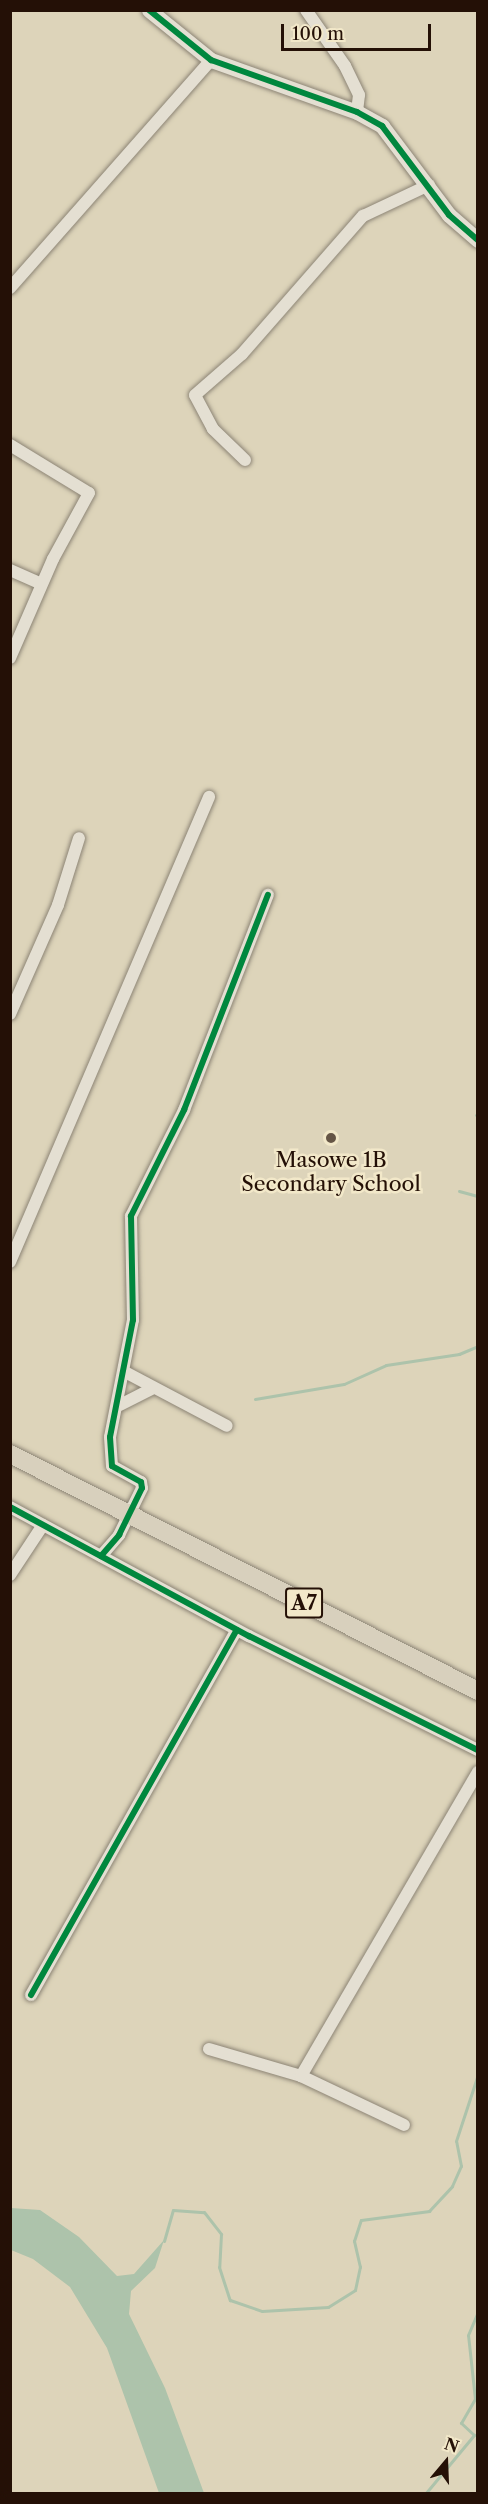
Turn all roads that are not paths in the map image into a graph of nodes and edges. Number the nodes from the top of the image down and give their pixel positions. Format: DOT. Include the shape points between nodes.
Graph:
graph roads {
  1 [pos="149,10"];
  2 [pos="306,10"];
  3 [pos="211,60"];
  4 [pos="357,112"];
  5 [pos="429,185"];
  6 [pos="477,240"];
  7 [pos="10,288"];
  8 [pos="10,445"];
  9 [pos="245,460"];
  10 [pos="10,570"];
  11 [pos="41,584"];
  12 [pos="10,658"];
  13 [pos="209,797"];
  14 [pos="79,838"];
  15 [pos="268,895"];
  16 [pos="10,1014"];
  17 [pos="10,1262"];
  18 [pos="125,1372"];
  19 [pos="151,1389"];
  20 [pos="120,1405"];
  21 [pos="227,1426"];
  22 [pos="10,1454"];
  23 [pos="10,1507"];
  24 [pos="130,1515"];
  25 [pos="43,1525"];
  26 [pos="101,1556"];
  27 [pos="10,1575"];
  28 [pos="237,1630"];
  29 [pos="477,1691"];
  30 [pos="477,1750"];
  31 [pos="477,1772"];
  32 [pos="31,1995"];
  33 [pos="209,2049"];
  34 [pos="301,2076"];
  35 [pos="404,2124"];
  1 -- 3 [label="street"];
  2 -- 4 [label="street" via="345,66 359,96"];
  3 -- 4 [label="street"];
  3 -- 7 [label="street"];
  4 -- 5 [label="street" via="382,126"];
  5 -- 6 [label="street" via="448,215"];
  5 -- 9 [label="street" via="363,216 242,354 195,395 213,429"];
  8 -- 11 [label="street" via="89,493"];
  10 -- 11 [label="street"];
  11 -- 12 [label="street"];
  13 -- 17 [label="street"];
  14 -- 16 [label="street" via="58,905"];
  15 -- 18 [label="street" via="184,1110 136,1197 128,1250 133,1320"];
  18 -- 19 [label="street"];
  18 -- 20 [label="street"];
  19 -- 20 [label="street"];
  19 -- 21 [label="street" via="199,1407"];
  20 -- 24 [label="street" via="110,1437 112,1466 142,1488"];
  22 -- 24 [label="main road, A7"];
  23 -- 25 [label="street"];
  24 -- 26 [label="street"];
  24 -- 29 [label="main road, A7"];
  25 -- 26 [label="street"];
  25 -- 27 [label="street"];
  26 -- 28 [label="street"];
  28 -- 30 [label="street"];
  28 -- 32 [label="street"];
  31 -- 34 [label="street"];
  33 -- 34 [label="street"];
  34 -- 35 [label="street"];
}
